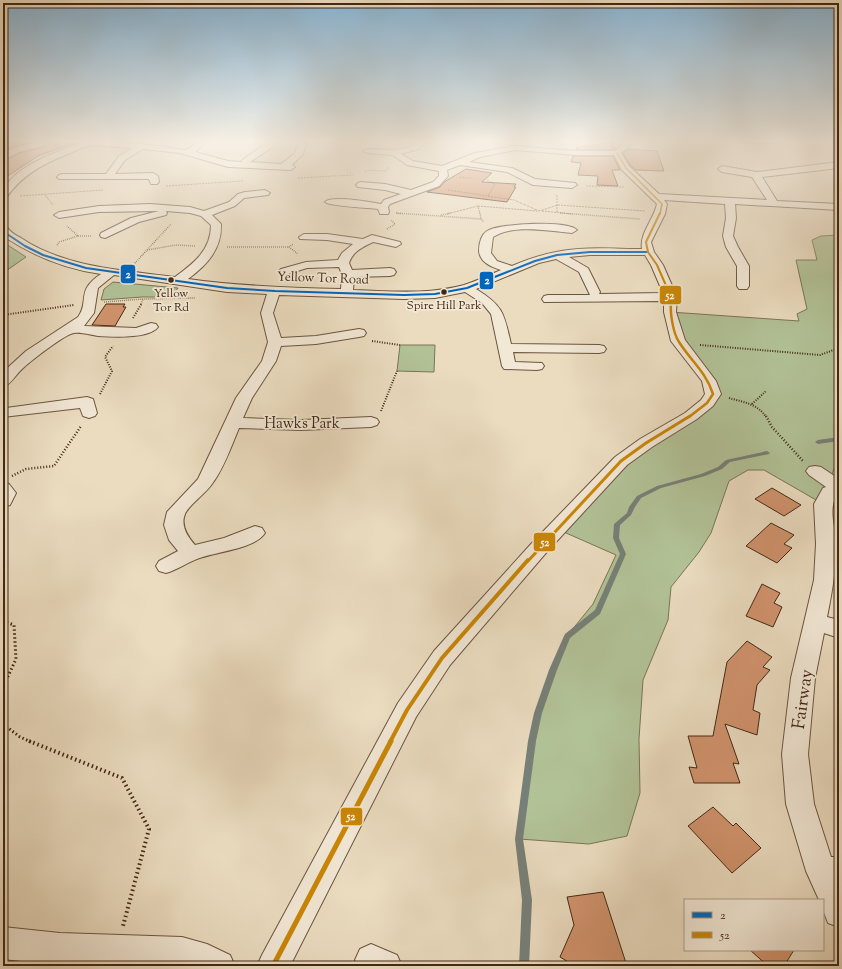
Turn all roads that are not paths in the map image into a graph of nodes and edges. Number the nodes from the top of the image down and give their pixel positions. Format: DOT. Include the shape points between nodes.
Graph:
graph roads {
  1 [pos="7,186"];
  2 [pos="376,186"];
  3 [pos="430,186"];
  4 [pos="646,186"];
  5 [pos="762,186"];
  6 [pos="269,193"];
  7 [pos="411,193"];
  8 [pos="3,196"];
  9 [pos="657,198"];
  10 [pos="730,201"];
  11 [pos="333,204"];
  12 [pos="774,204"];
  13 [pos="839,207"];
  14 [pos="171,208"];
  15 [pos="205,214"];
  16 [pos="66,226"];
  17 [pos="3,229"];
  18 [pos="574,230"];
  19 [pos="105,235"];
  20 [pos="304,237"];
  21 [pos="372,238"];
  22 [pos="396,244"];
  23 [pos="648,252"];
  24 [pos="557,256"];
  25 [pos="345,268"];
  26 [pos="285,270"];
  27 [pos="512,270"];
  28 [pos="110,272"];
  29 [pos="390,272"];
  30 [pos="177,281"];
  31 [pos="743,286"];
  32 [pos="467,288"];
  33 [pos="275,291"];
  34 [pos="594,292"];
  35 [pos="347,293"];
  36 [pos="671,297"];
  37 [pos="548,298"];
  38 [pos="71,329"];
  39 [pos="143,333"];
  40 [pos="364,334"];
  41 [pos="581,334"];
  42 [pos="275,342"];
  43 [pos="505,348"];
  44 [pos="537,366"];
  45 [pos="3,382"];
  46 [pos="92,403"];
  47 [pos="4,414"];
  48 [pos="376,422"];
  49 [pos="234,423"];
  50 [pos="815,471"];
  51 [pos="6,483"];
  52 [pos="839,488"];
  53 [pos="3,501"];
  54 [pos="255,533"];
  55 [pos="191,553"];
  56 [pos="166,566"];
  57 [pos="815,622"];
  58 [pos="839,629"];
  59 [pos="830,872"];
  60 [pos="839,912"];
  61 [pos="3,943"];
  62 [pos="219,966"];
  63 [pos="273,966"];
  1 -- 8 [label="street"];
  2 -- 7 [label="street"];
  3 -- 7 [label="street"];
  4 -- 9 [label="street"];
  5 -- 12 [label="street"];
  6 -- 15 [label="street" via="241,196 232,204"];
  7 -- 11 [label="street" via="397,197 383,210"];
  9 -- 10 [label="street"];
  9 -- 23 [label="street" via="662,204 660,214 646,242"];
  10 -- 12 [label="street"];
  10 -- 31 [label="street" via="728,236 743,266"];
  12 -- 13 [label="street"];
  14 -- 15 [label="street"];
  14 -- 16 [label="street" via="60,210"];
  14 -- 19 [label="street" via="157,215 135,220"];
  15 -- 30 [label="street" via="216,224 217,232 213,247 204,259"];
  17 -- 28 [label="street, Yellow Tor Road" via="25,246 48,257"];
  18 -- 27 [label="street" via="527,227 491,232 487,237 484,254 486,259"];
  20 -- 21 [label="street" via="320,235"];
  21 -- 22 [label="street"];
  21 -- 25 [label="street" via="346,255"];
  23 -- 24 [label="street, Yellow Tor Road" via="590,252"];
  23 -- 36 [label="street"];
  24 -- 27 [label="street, Yellow Tor Road"];
  24 -- 34 [label="street" via="584,270"];
  25 -- 26 [label="street" via="306,265"];
  25 -- 29 [label="street"];
  25 -- 35 [label="street"];
  27 -- 32 [label="street, Yellow Tor Road"];
  28 -- 30 [label="street, Yellow Tor Road"];
  28 -- 38 [label="street" via="91,289 90,307 85,320"];
  30 -- 33 [label="street, Yellow Tor Road"];
  32 -- 35 [label="street, Yellow Tor Road" via="435,294"];
  32 -- 43 [label="street" via="486,300 497,313"];
  33 -- 35 [label="street, Yellow Tor Road"];
  33 -- 42 [label="street" via="267,313"];
  36 -- 37 [label="street"];
  36 -- 63 [label="street" via="672,325 680,343 709,381 713,394 707,403 691,416 621,461 538,549 442,658 407,710"];
  38 -- 39 [label="street"];
  38 -- 45 [label="street" via="24,359"];
  40 -- 42 [label="street"];
  41 -- 43 [label="street" via="592,349"];
  42 -- 49 [label="street" via="269,361 244,398"];
  43 -- 44 [label="street" via="509,366"];
  46 -- 47 [label="street"];
  48 -- 49 [label="street, Hawks Park" via="301,425"];
  49 -- 55 [label="street" via="205,482 176,512 174,524 179,540"];
  50 -- 52 [label="street"];
  51 -- 53 [label="street" via="7,493"];
  52 -- 57 [label="street, Fairway" via="829,492 823,504 826,544 824,580"];
  54 -- 55 [label="street" via="230,544"];
  55 -- 56 [label="street"];
  57 -- 58 [label="street"];
  57 -- 59 [label="street, Fairway" via="803,678 795,754 800,804"];
  59 -- 60 [label="street, Fairway"];
  61 -- 62 [label="street" via="28,947 178,951"];
}
